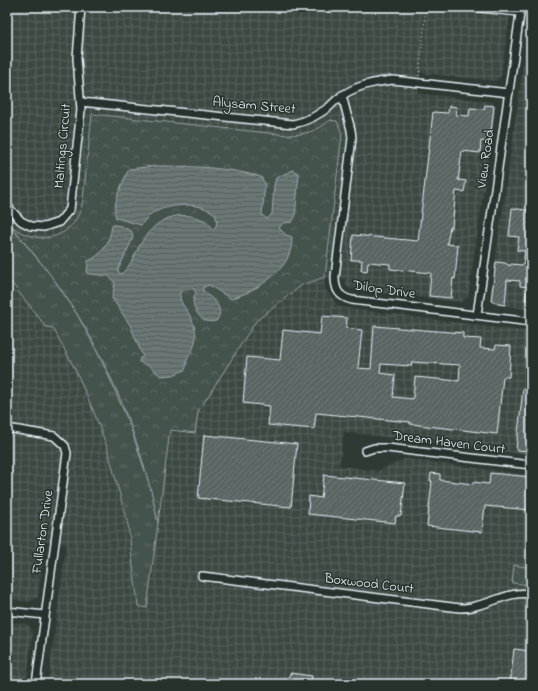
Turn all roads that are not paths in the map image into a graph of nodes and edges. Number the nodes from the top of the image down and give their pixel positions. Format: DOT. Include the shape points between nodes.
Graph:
graph roads {
  1 [pos="81,7"];
  2 [pos="451,7"];
  3 [pos="521,11"];
  4 [pos="509,93"];
  5 [pos="342,95"];
  6 [pos="80,102"];
  7 [pos="7,206"];
  8 [pos="477,315"];
  9 [pos="531,322"];
  10 [pos="7,428"];
  11 [pos="365,451"];
  12 [pos="531,465"];
  13 [pos="202,576"];
  14 [pos="531,594"];
  15 [pos="7,611"];
  16 [pos="45,615"];
  17 [pos="36,684"];
  1 -- 6 [label="street, Maltings Circuit" via="77,58"];
  2 -- 3 [label="lane"];
  3 -- 4 [label="street, View Road"];
  4 -- 5 [label="street, Alysam Street" via="393,80 366,84"];
  4 -- 8 [label="street, View Road"];
  5 -- 6 [label="street, Alysam Street" via="308,121 293,124"];
  5 -- 8 [label="street, Dilop Drive" via="352,138 335,278 336,289 342,296 352,300"];
  6 -- 7 [label="street, Maltings Circuit" via="70,209 59,222 38,227 21,221"];
  8 -- 9 [label="street, Dilop Drive"];
  10 -- 16 [label="street, Fullarton Drive" via="54,436 65,446 67,453"];
  11 -- 12 [label="street, Dream Haven Court" via="387,448"];
  13 -- 14 [label="street, Boxwood Court" via="460,608 476,606 513,593"];
  15 -- 16 [label="street"];
  16 -- 17 [label="street, Fullarton Drive"];
}
